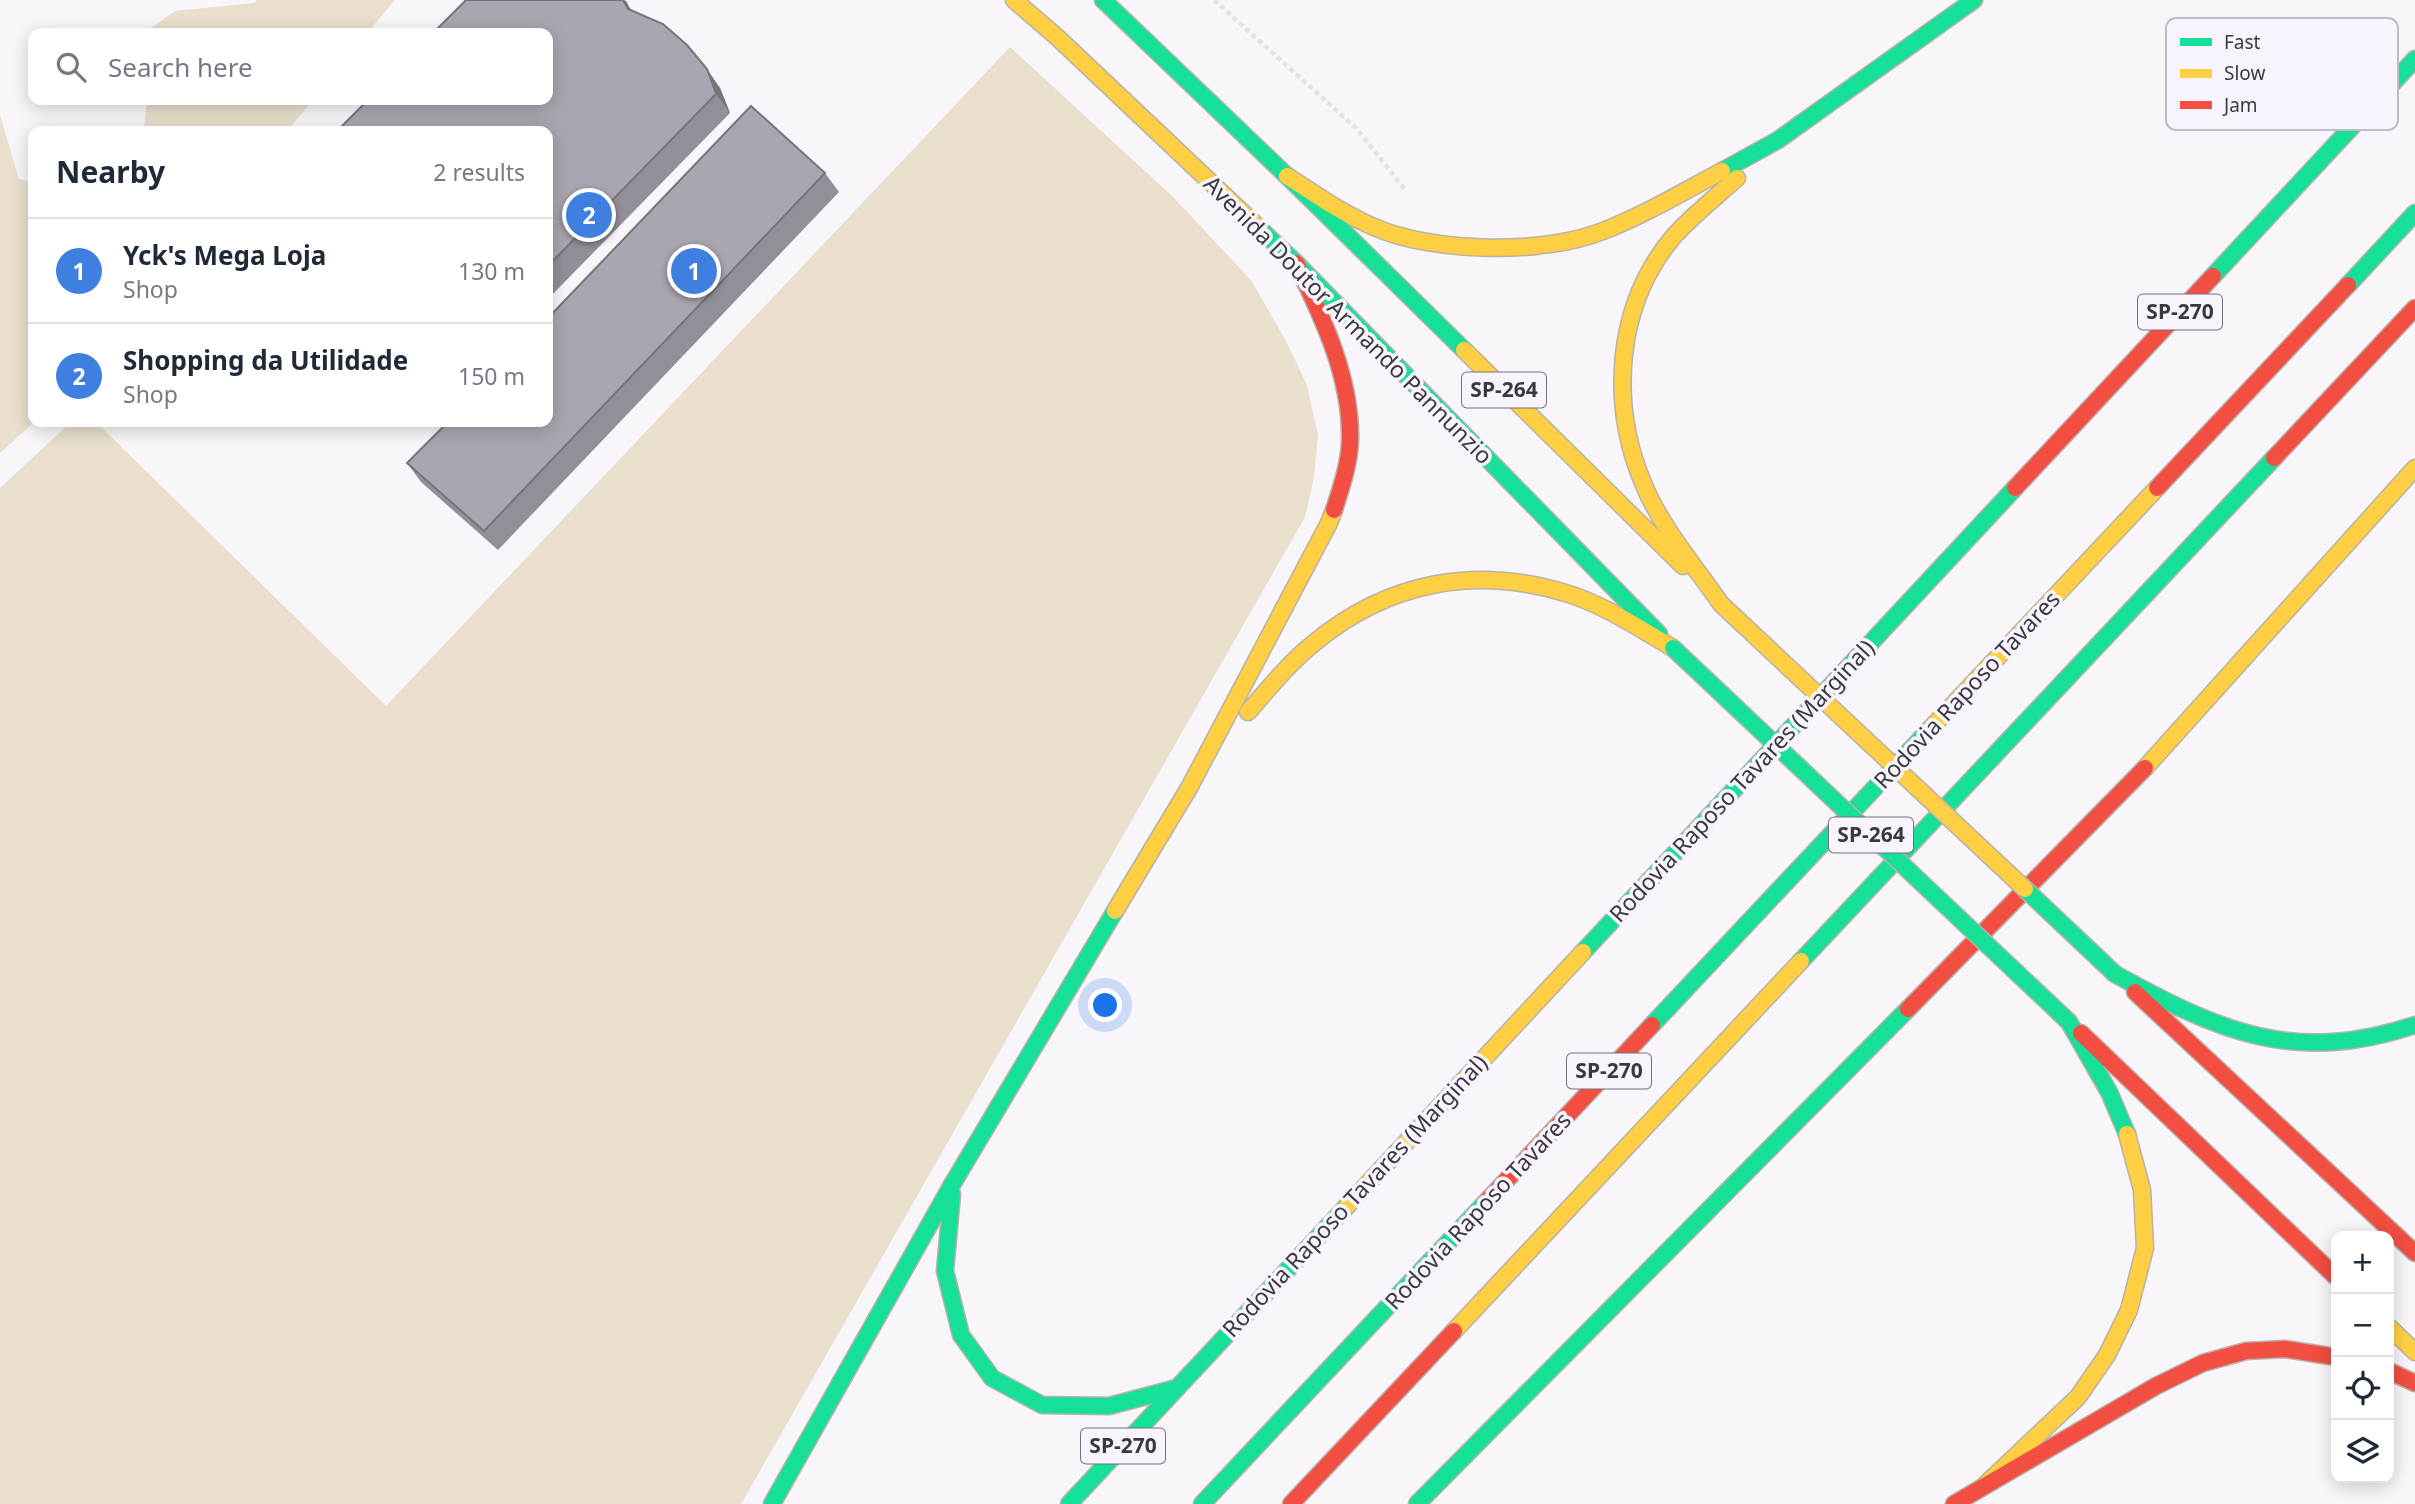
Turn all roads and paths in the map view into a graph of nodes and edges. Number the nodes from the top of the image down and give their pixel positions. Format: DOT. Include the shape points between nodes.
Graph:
graph roads {
  1 [pos="1014,0"];
  2 [pos="1103,0"];
  3 [pos="1214,0"];
  4 [pos="1974,0"];
  5 [pos="2415,59"];
  6 [pos="2398,77"];
  7 [pos="2349,130"];
  8 [pos="1778,140"];
  9 [pos="1287,176"];
  10 [pos="2415,213"];
  11 [pos="1413,238"];
  12 [pos="1296,263"];
  13 [pos="2415,307"];
  14 [pos="2415,468"];
  15 [pos="1721,604"];
  16 [pos="1673,648"];
  17 [pos="1189,788"];
  18 [pos="2115,974"];
  19 [pos="2069,1022"];
  20 [pos="2415,1025"];
  21 [pos="953,1184"];
  22 [pos="2415,1253"];
  23 [pos="2331,1272"];
  24 [pos="2394,1332"];
  25 [pos="2415,1352"];
  26 [pos="2331,1356"];
  27 [pos="2394,1373"];
  28 [pos="2415,1383"];
  29 [pos="1177,1388"];
  30 [pos="1473,1445"];
  31 [pos="1984,1485"];
  32 [pos="772,1504"];
  33 [pos="1069,1504"];
  34 [pos="1202,1504"];
  35 [pos="1291,1504"];
  36 [pos="1417,1504"];
  37 [pos="1432,1504"];
  38 [pos="1954,1504"];
  1 -- 12 [label="main road, Avenida Doutor Armando Pannunzio"];
  2 -- 9 [label="main road"];
  3 -- 11 [label="path" via="1357,129 1409,195"];
  4 -- 8 [label="main road"];
  5 -- 6 [label="main road, Rodovia Raposo Tavares (Marginal) / SP-270"];
  7 -- 29 [label="main road, Rodovia Raposo Tavares (Marginal) / SP-270"];
  8 -- 11 [label="main road" via="1602,232 1551,245 1499,248 1458,247"];
  8 -- 15 [label="main road" via="1670,241 1647,274 1625,338 1627,425 1637,466 1657,509"];
  9 -- 11 [label="main road" via="1346,213"];
  9 -- 15 [label="main road, SP-264"];
  10 -- 34 [label="main road, Rodovia Raposo Tavares / SP-270"];
  12 -- 16 [label="main road, Avenida Doutor Armando Pannunzio / SP-264"];
  12 -- 17 [label="main road" via="1338,357 1347,395 1348,454 1329,523"];
  13 -- 35 [label="main road, SP-270"];
  14 -- 30 [label="main road" via="2136,778"];
  15 -- 18 [label="main road, SP-264, bridge"];
  16 -- 17 [label="main road" via="1615,614 1519,581 1430,583 1395,593 1360,609 1285,667"];
  16 -- 19 [label="main road, SP-264, bridge"];
  17 -- 21 [label="main road"];
  18 -- 20 [label="main road" via="2181,1010 2267,1039 2311,1044 2356,1041"];
  18 -- 22 [label="main road, SP-264"];
  19 -- 23 [label="main road, SP-264"];
  19 -- 31 [label="main road" via="2126,1130 2142,1190 2145,1248 2129,1310 2107,1355 2078,1397"];
  21 -- 29 [label="main road" via="946,1271 961,1335 992,1378 1042,1405 1109,1406"];
  21 -- 32 [label="main road"];
  24 -- 25 [label="main road"];
  26 -- 31 [label="main road" via="2285,1349 2246,1351 2203,1363"];
  27 -- 28 [label="main road"];
  29 -- 33 [label="main road, Rodovia Raposo Tavares (Marginal) / SP-270"];
  30 -- 36 [label="main road"];
  30 -- 37 [label="main road"];
  31 -- 38 [label="main road"];
}
